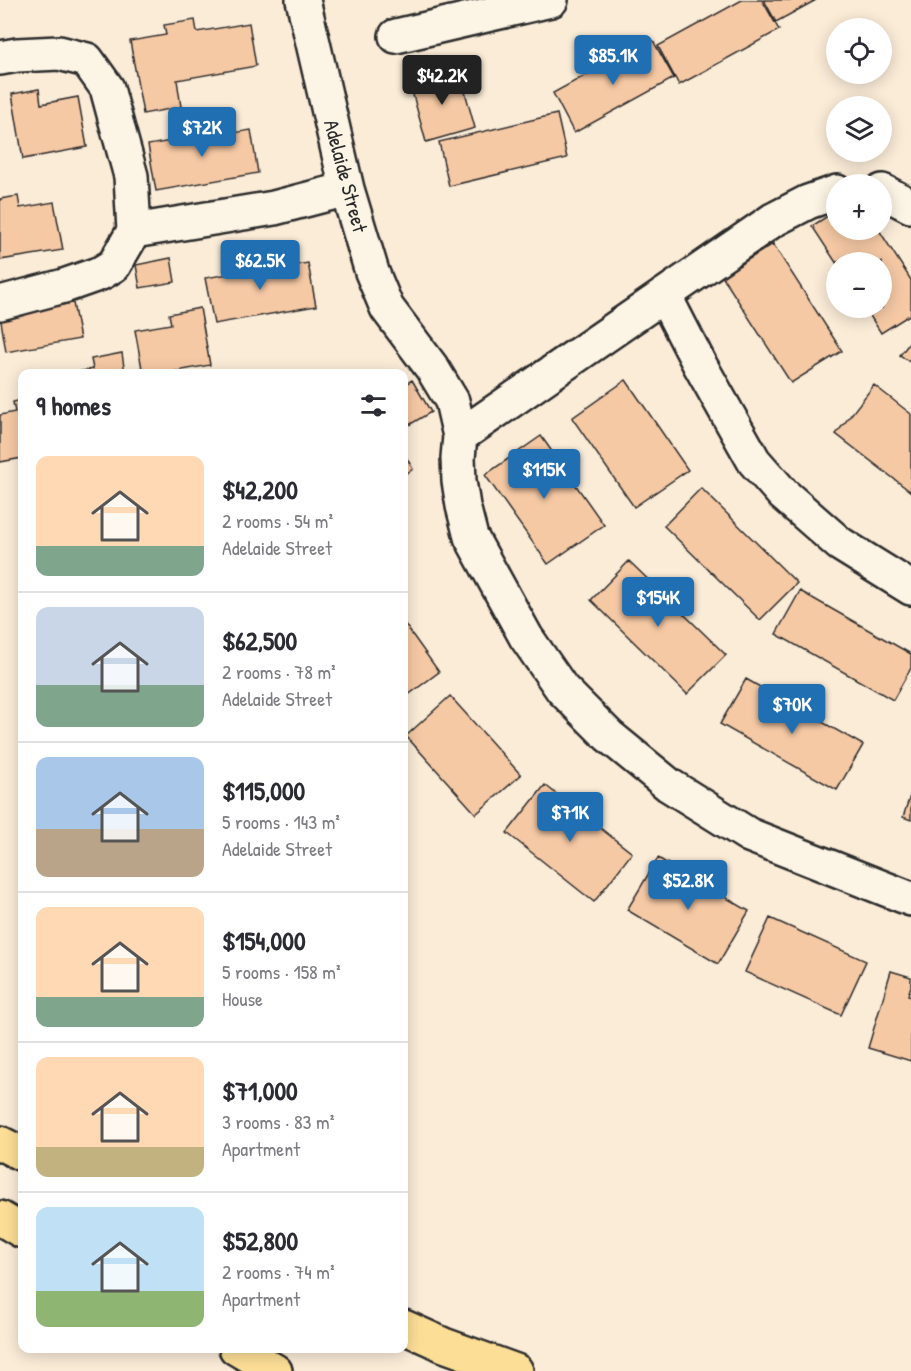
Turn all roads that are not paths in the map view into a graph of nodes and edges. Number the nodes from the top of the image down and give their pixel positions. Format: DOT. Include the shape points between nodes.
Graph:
graph roads {
  1 [pos="303,0"];
  2 [pos="551,0"];
  3 [pos="396,36"];
  4 [pos="0,58"];
  5 [pos="347,189"];
  6 [pos="826,196"];
  7 [pos="892,196"];
  8 [pos="911,206"];
  9 [pos="134,231"];
  10 [pos="664,294"];
  11 [pos="0,303"];
  12 [pos="460,436"];
  13 [pos="911,588"];
  14 [pos="911,899"];
  15 [pos="0,1143"];
  16 [pos="18,1152"];
  17 [pos="0,1218"];
  18 [pos="18,1228"];
  19 [pos="408,1329"];
  20 [pos="244,1353"];
  21 [pos="275,1371"];
  22 [pos="516,1371"];
  1 -- 5 [label="street, Adelaide Street"];
  2 -- 3 [label="street"];
  4 -- 9 [label="street" via="59,53 87,60 106,88 131,176"];
  5 -- 9 [label="street" via="274,208"];
  5 -- 12 [label="street, Adelaide Street" via="387,308 452,401"];
  6 -- 10 [label="street" via="773,220"];
  7 -- 8 [label="street"];
  9 -- 11 [label="street" via="114,265 101,273"];
  10 -- 12 [label="street"];
  10 -- 13 [label="street" via="754,461 783,494 840,544"];
  12 -- 14 [label="street, Adelaide Street" via="459,481 471,537 526,637 562,689 609,736 669,785 749,835"];
  15 -- 16 [label="highway"];
  17 -- 18 [label="highway"];
  19 -- 22 [label="highway"];
  20 -- 21 [label="highway"];
}
